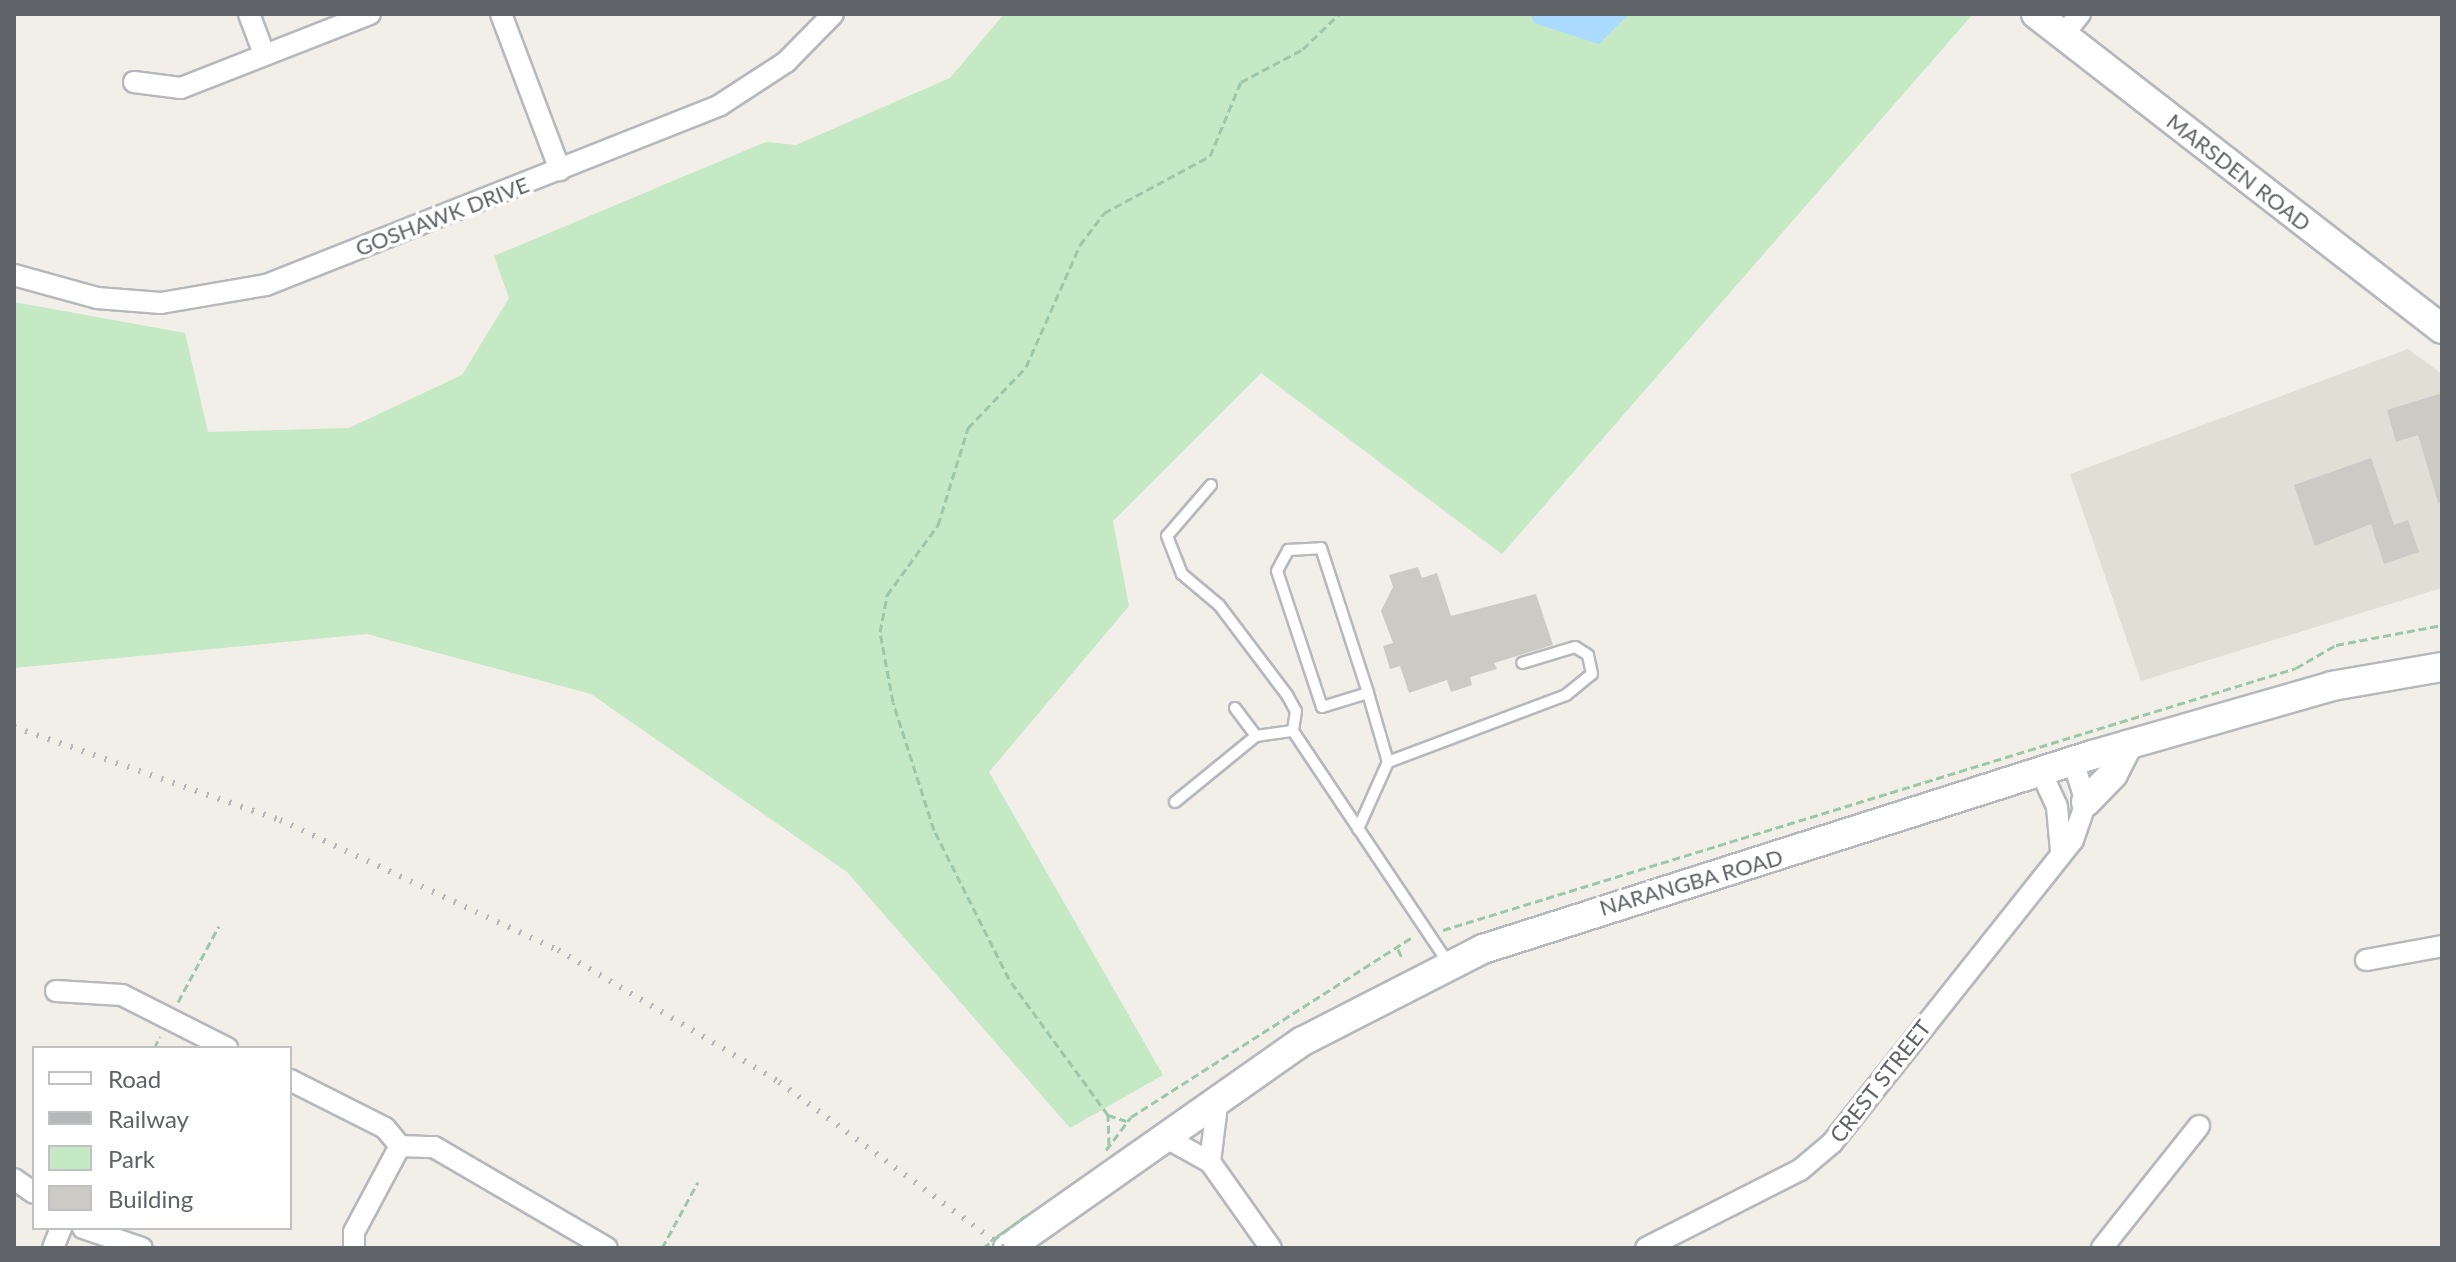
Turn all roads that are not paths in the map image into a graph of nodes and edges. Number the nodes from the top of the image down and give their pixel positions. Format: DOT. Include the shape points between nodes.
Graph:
graph roads {
  1 [pos="249,14"];
  2 [pos="370,14"];
  3 [pos="501,14"];
  4 [pos="833,14"];
  5 [pos="2036,14"];
  6 [pos="2072,25"];
  7 [pos="264,54"];
  8 [pos="134,82"];
  9 [pos="560,170"];
  10 [pos="14,275"];
  11 [pos="2442,329"];
  12 [pos="1211,485"];
  13 [pos="1522,663"];
  14 [pos="2442,667"];
  15 [pos="1368,693"];
  16 [pos="1235,708"];
  17 [pos="1293,731"];
  18 [pos="1256,736"];
  19 [pos="2128,745"];
  20 [pos="2073,761"];
  21 [pos="1388,762"];
  22 [pos="2041,772"];
  23 [pos="1175,802"];
  24 [pos="2086,802"];
  25 [pos="1358,829"];
  26 [pos="2061,851"];
  27 [pos="2442,946"];
  28 [pos="2366,960"];
  29 [pos="1449,964"];
  30 [pos="56,991"];
  31 [pos="223,1046"];
  32 [pos="292,1081"];
  33 [pos="1218,1098"];
  34 [pos="2199,1126"];
  35 [pos="1163,1136"];
  36 [pos="400,1146"];
  37 [pos="1210,1162"];
  38 [pos="14,1179"];
  39 [pos="32,1192"];
  40 [pos="89,1230"];
  41 [pos="142,1248"];
  42 [pos="354,1248"];
  43 [pos="607,1248"];
  44 [pos="1008,1248"];
  45 [pos="1271,1248"];
  46 [pos="1646,1248"];
  47 [pos="2102,1248"];
  1 -- 7 [label="street"];
  2 -- 7 [label="street"];
  3 -- 9 [label="street"];
  4 -- 9 [label="street, GOSHAWK DRIVE" via="786,62 720,105"];
  5 -- 6 [label="main road, MARSDEN ROAD"];
  6 -- 11 [label="main road, MARSDEN ROAD"];
  7 -- 8 [label="street" via="181,88"];
  9 -- 10 [label="street, GOSHAWK DRIVE" via="266,285 213,298 97,298"];
  12 -- 17 [label="lane" via="1167,536 1182,574 1219,605 1287,695 1296,711"];
  13 -- 21 [label="lane" via="1575,647 1588,655 1592,674 1566,695"];
  14 -- 19 [label="main road, NARANGBA ROAD" via="2332,686"];
  15 -- 15 [label="lane" via="1321,548 1300,544 1280,558 1277,571 1322,707"];
  15 -- 21 [label="lane"];
  16 -- 18 [label="lane"];
  17 -- 18 [label="lane"];
  17 -- 25 [label="lane"];
  18 -- 23 [label="lane"];
  19 -- 20 [label="main road, NARANGBA ROAD"];
  19 -- 24 [label="main road" via="2113,774"];
  20 -- 22 [label="main road, NARANGBA ROAD"];
  20 -- 24 [label="street"];
  21 -- 25 [label="lane"];
  22 -- 26 [label="street" via="2057,807"];
  22 -- 29 [label="main road, NARANGBA ROAD" via="1538,928"];
  24 -- 26 [label="street, CREST STREET"];
  25 -- 29 [label="lane"];
  26 -- 46 [label="street, CREST STREET" via="1822,1154"];
  27 -- 28 [label="street"];
  29 -- 33 [label="main road, NARANGBA ROAD" via="1355,1009"];
  30 -- 31 [label="street" via="122,995"];
  32 -- 36 [label="street" via="385,1128"];
  33 -- 35 [label="main road, NARANGBA ROAD"];
  33 -- 37 [label="street"];
  34 -- 47 [label="street"];
  35 -- 37 [label="street"];
  35 -- 44 [label="main road, NARANGBA ROAD" via="1031,1222"];
  36 -- 42 [label="street" via="354,1232"];
  36 -- 43 [label="street" via="434,1147"];
  37 -- 45 [label="street"];
  38 -- 39 [label="street"];
  40 -- 41 [label="street"];
}
